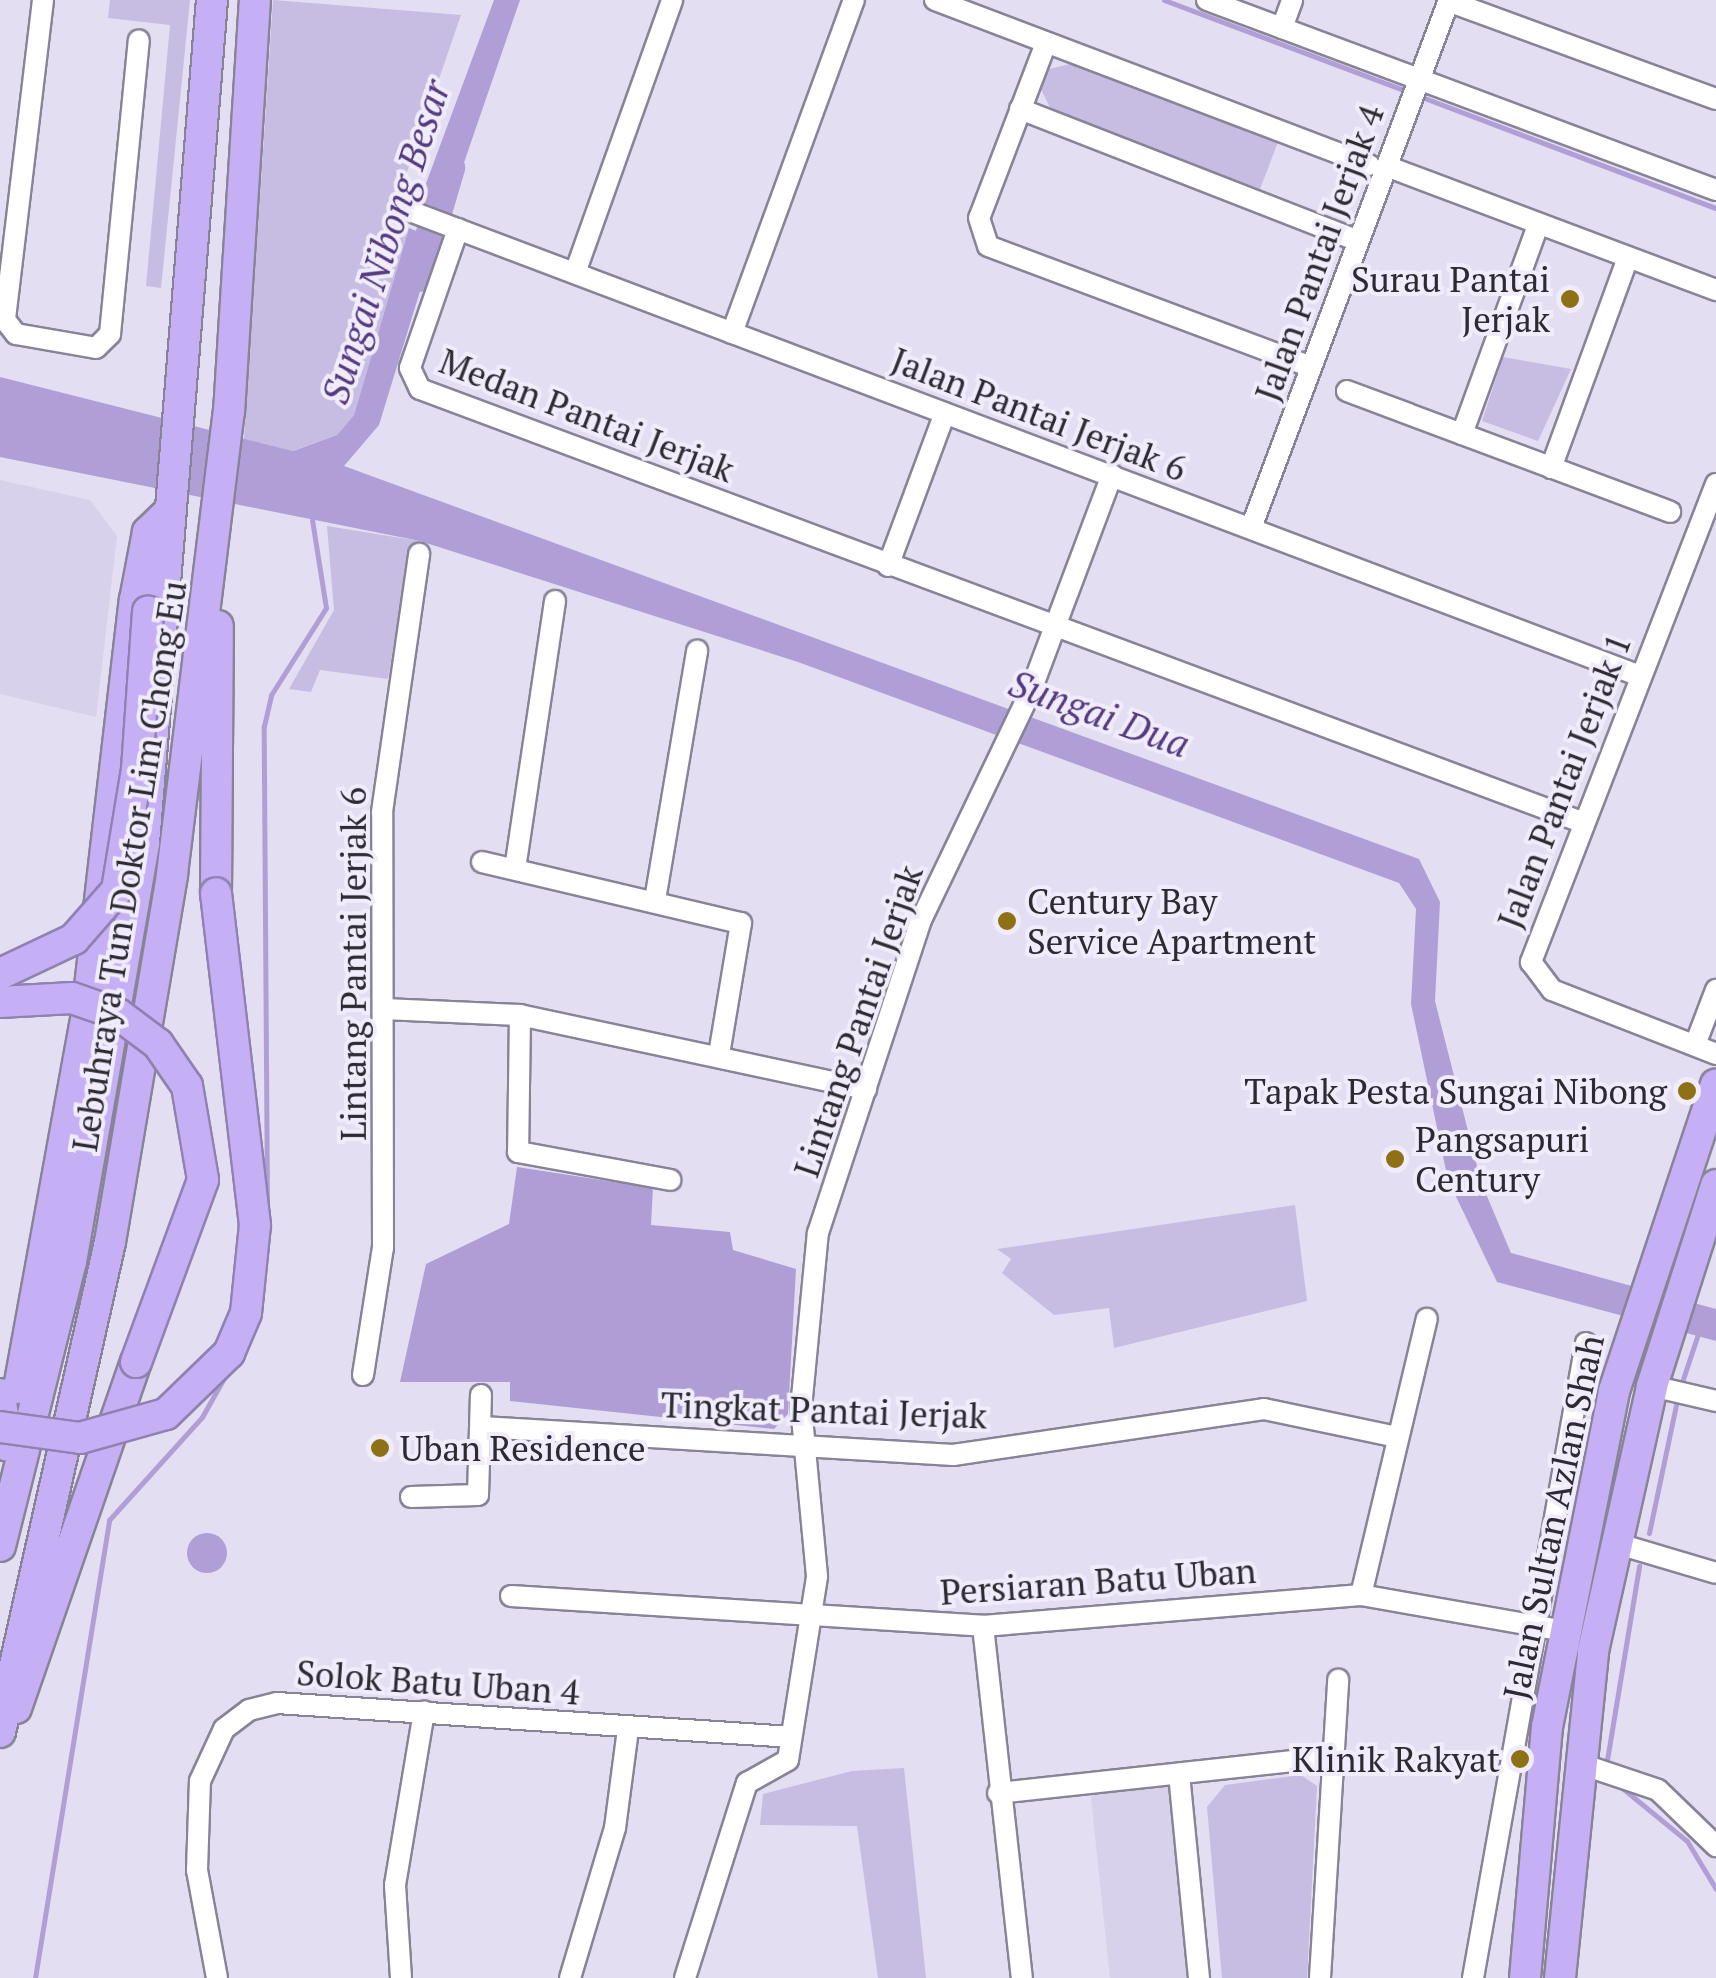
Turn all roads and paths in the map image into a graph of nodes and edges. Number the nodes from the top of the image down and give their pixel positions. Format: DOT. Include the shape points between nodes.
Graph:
graph roads {
  1 [pos="34,0"];
  2 [pos="44,0"];
  3 [pos="212,0"];
  4 [pos="255,0"];
  5 [pos="672,0"];
  6 [pos="854,0"];
  7 [pos="935,0"];
  8 [pos="1207,0"];
  9 [pos="1292,0"];
  10 [pos="1449,0"];
  11 [pos="40,22"];
  12 [pos="1282,28"];
  13 [pos="139,40"];
  14 [pos="1046,43"];
  15 [pos="1417,85"];
  16 [pos="1716,99"];
  17 [pos="1020,109"];
  18 [pos="1378,166"];
  19 [pos="1716,190"];
  20 [pos="414,214"];
  21 [pos="1538,226"];
  22 [pos="453,227"];
  23 [pos="1358,241"];
  24 [pos="1628,258"];
  25 [pos="575,273"];
  26 [pos="1716,290"];
  27 [pos="732,333"];
  28 [pos="1311,367"];
  29 [pos="1347,391"];
  30 [pos="945,413"];
  31 [pos="1462,434"];
  32 [pos="1552,468"];
  33 [pos="1112,476"];
  34 [pos="1716,484"];
  35 [pos="1670,512"];
  36 [pos="170,515"];
  37 [pos="1251,528"];
  38 [pos="418,554"];
  39 [pos="214,564"];
  40 [pos="888,566"];
  41 [pos="555,601"];
  42 [pos="1054,629"];
  43 [pos="697,650"];
  44 [pos="1640,676"];
  45 [pos="1582,822"];
  46 [pos="482,862"];
  47 [pos="515,869"];
  48 [pos="655,900"];
  49 [pos="0,974"];
  50 [pos="1716,990"];
  51 [pos="0,1002"];
  52 [pos="382,1009"];
  53 [pos="520,1014"];
  54 [pos="1695,1046"];
  55 [pos="719,1054"];
  56 [pos="1716,1054"];
  57 [pos="1716,1085"];
  58 [pos="866,1090"];
  59 [pos="670,1180"];
  60 [pos="1716,1185"];
  61 [pos="1427,1319"];
  62 [pos="1586,1343"];
  63 [pos="363,1375"];
  64 [pos="1671,1390"];
  65 [pos="0,1394"];
  66 [pos="481,1395"];
  67 [pos="1716,1401"];
  68 [pos="482,1427"];
  69 [pos="4,1436"];
  70 [pos="1397,1437"];
  71 [pos="802,1444"];
  72 [pos="411,1497"];
  73 [pos="0,1517"];
  74 [pos="1615,1544"];
  75 [pos="0,1546"];
  76 [pos="1716,1573"];
  77 [pos="511,1596"];
  78 [pos="1361,1596"];
  79 [pos="808,1616"];
  80 [pos="1530,1624"];
  81 [pos="983,1626"];
  82 [pos="1566,1631"];
  83 [pos="1338,1680"];
  84 [pos="424,1711"];
  85 [pos="628,1730"];
  86 [pos="0,1732"];
  87 [pos="791,1737"];
  88 [pos="1330,1757"];
  89 [pos="1599,1768"];
  90 [pos="1179,1774"];
  91 [pos="998,1793"];
  92 [pos="1716,1846"];
  93 [pos="217,1978"];
  94 [pos="401,1978"];
  95 [pos="570,1978"];
  96 [pos="685,1978"];
  97 [pos="1022,1978"];
  98 [pos="1198,1978"];
  99 [pos="1320,1978"];
  100 [pos="1473,1978"];
  101 [pos="1525,1978"];
  102 [pos="1560,1978"];
  1 -- 11 [label="street"];
  2 -- 11 [label="street"];
  3 -- 36 [label="highway, Lebuhraya Tun Doktor Lim Chong Eu"];
  4 -- 39 [label="highway, Lebuhraya Tun Doktor Lim Chong Eu"];
  5 -- 25 [label="street"];
  6 -- 27 [label="street"];
  7 -- 14 [label="street"];
  8 -- 12 [label="street"];
  9 -- 12 [label="street"];
  10 -- 15 [label="street, Jalan Pantai Jerjak 4"];
  10 -- 16 [label="street"];
  11 -- 13 [label="street" via="5,320 16,334 96,348 110,334"];
  12 -- 15 [label="street"];
  14 -- 17 [label="street"];
  14 -- 18 [label="street"];
  15 -- 18 [label="street, Jalan Pantai Jerjak 4"];
  15 -- 19 [label="street"];
  17 -- 23 [label="street"];
  17 -- 28 [label="street" via="978,218 988,246"];
  18 -- 21 [label="street"];
  18 -- 23 [label="street, Jalan Pantai Jerjak 4"];
  20 -- 22 [label="street, Jalan Pantai Jerjak 6"];
  21 -- 24 [label="street"];
  21 -- 31 [label="street"];
  22 -- 25 [label="street, Jalan Pantai Jerjak 6"];
  22 -- 40 [label="street, Medan Pantai Jerjak" via="410,368 420,389"];
  23 -- 28 [label="street, Jalan Pantai Jerjak 4"];
  24 -- 26 [label="street"];
  24 -- 32 [label="street"];
  25 -- 27 [label="street, Jalan Pantai Jerjak 6"];
  27 -- 30 [label="street, Jalan Pantai Jerjak 6"];
  28 -- 37 [label="street, Jalan Pantai Jerjak 4"];
  29 -- 31 [label="street"];
  30 -- 33 [label="street, Jalan Pantai Jerjak 6"];
  30 -- 40 [label="street"];
  31 -- 32 [label="street"];
  32 -- 35 [label="street"];
  33 -- 37 [label="street, Jalan Pantai Jerjak 6"];
  33 -- 42 [label="street, Lintang Pantai Jerjak"];
  34 -- 44 [label="street, Jalan Pantai Jerjak 1"];
  36 -- 49 [label="highway, bridge" via="157,548 137,769 116,890 74,939"];
  36 -- 69 [label="highway" via="148,532 134,600 86,1021"];
  36 -- 75 [label="highway, Lebuhraya Tun Doktor Lim Chong Eu" via="144,843 70,1262"];
  37 -- 44 [label="street, Jalan Pantai Jerjak 6"];
  38 -- 52 [label="street, Lintang Pantai Jerjak 6" via="382,812"];
  39 -- 69 [label="highway, bridge" via="216,893 255,1225 246,1313 229,1354 166,1414 80,1438"];
  39 -- 86 [label="highway, Lebuhraya Tun Doktor Lim Chong Eu" via="110,1242"];
  40 -- 42 [label="street, Medan Pantai Jerjak"];
  41 -- 47 [label="street"];
  42 -- 45 [label="street, Medan Pantai Jerjak"];
  42 -- 58 [label="street, Lintang Pantai Jerjak" via="1008,743 921,920"];
  43 -- 48 [label="street"];
  44 -- 45 [label="street, Jalan Pantai Jerjak 1"];
  45 -- 54 [label="street, Jalan Pantai Jerjak 1" via="1532,950 1534,973 1552,990"];
  46 -- 47 [label="street"];
  47 -- 48 [label="street"];
  48 -- 55 [label="street" via="744,927"];
  50 -- 54 [label="street"];
  51 -- 86 [label="highway, bridge" via="72,998 118,1014 158,1044 187,1086 204,1180 27,1692"];
  52 -- 53 [label="street"];
  52 -- 63 [label="street, Lintang Pantai Jerjak 6" via="382,1268"];
  53 -- 55 [label="street"];
  53 -- 59 [label="street" via="518,1152"];
  54 -- 56 [label="street, Jalan Pantai Jerjak 1"];
  55 -- 58 [label="street"];
  57 -- 82 [label="highway, Jalan Sultan Azlan Shah" via="1631,1332"];
  58 -- 71 [label="street, Lintang Pantai Jerjak" via="811,1261"];
  60 -- 64 [label="highway, Jalan Sultan Azlan Shah" via="1665,1341"];
  61 -- 70 [label="street"];
  62 -- 80 [label="street"];
  64 -- 67 [label="street"];
  64 -- 74 [label="highway, Jalan Sultan Azlan Shah"];
  65 -- 69 [label="highway"];
  66 -- 68 [label="street"];
  68 -- 71 [label="street, Tingkat Pantai Jerjak"];
  68 -- 72 [label="street" via="478,1495"];
  69 -- 73 [label="highway"];
  70 -- 71 [label="street, Tingkat Pantai Jerjak" via="1264,1409 981,1454"];
  70 -- 78 [label="street"];
  71 -- 79 [label="street, Lintang Pantai Jerjak" via="817,1576"];
  74 -- 76 [label="street"];
  74 -- 89 [label="highway, Jalan Sultan Azlan Shah"];
  77 -- 79 [label="street, Persiaran Batu Uban"];
  78 -- 80 [label="street, Persiaran Batu Uban"];
  78 -- 81 [label="street, Persiaran Batu Uban"];
  79 -- 81 [label="street, Persiaran Batu Uban"];
  79 -- 87 [label="street, Lintang Pantai Jerjak"];
  80 -- 82 [label="street, Persiaran Batu Uban"];
  80 -- 100 [label="street"];
  81 -- 91 [label="street"];
  82 -- 101 [label="highway, Jalan Sultan Azlan Shah" via="1538,1797"];
  83 -- 88 [label="street"];
  84 -- 85 [label="street, Solok Batu Uban 4"];
  84 -- 93 [label="street, Solok Batu Uban 4" via="277,1702 224,1729 204,1768 194,1827"];
  84 -- 94 [label="street" via="395,1885"];
  85 -- 87 [label="street, Solok Batu Uban 4"];
  85 -- 95 [label="street" via="615,1828"];
  87 -- 96 [label="street" via="782,1767 747,1782"];
  88 -- 90 [label="street"];
  88 -- 99 [label="street"];
  89 -- 92 [label="street" via="1658,1790"];
  89 -- 102 [label="highway, Jalan Sultan Azlan Shah"];
  90 -- 91 [label="street"];
  90 -- 98 [label="street"];
  91 -- 97 [label="street"];
}
